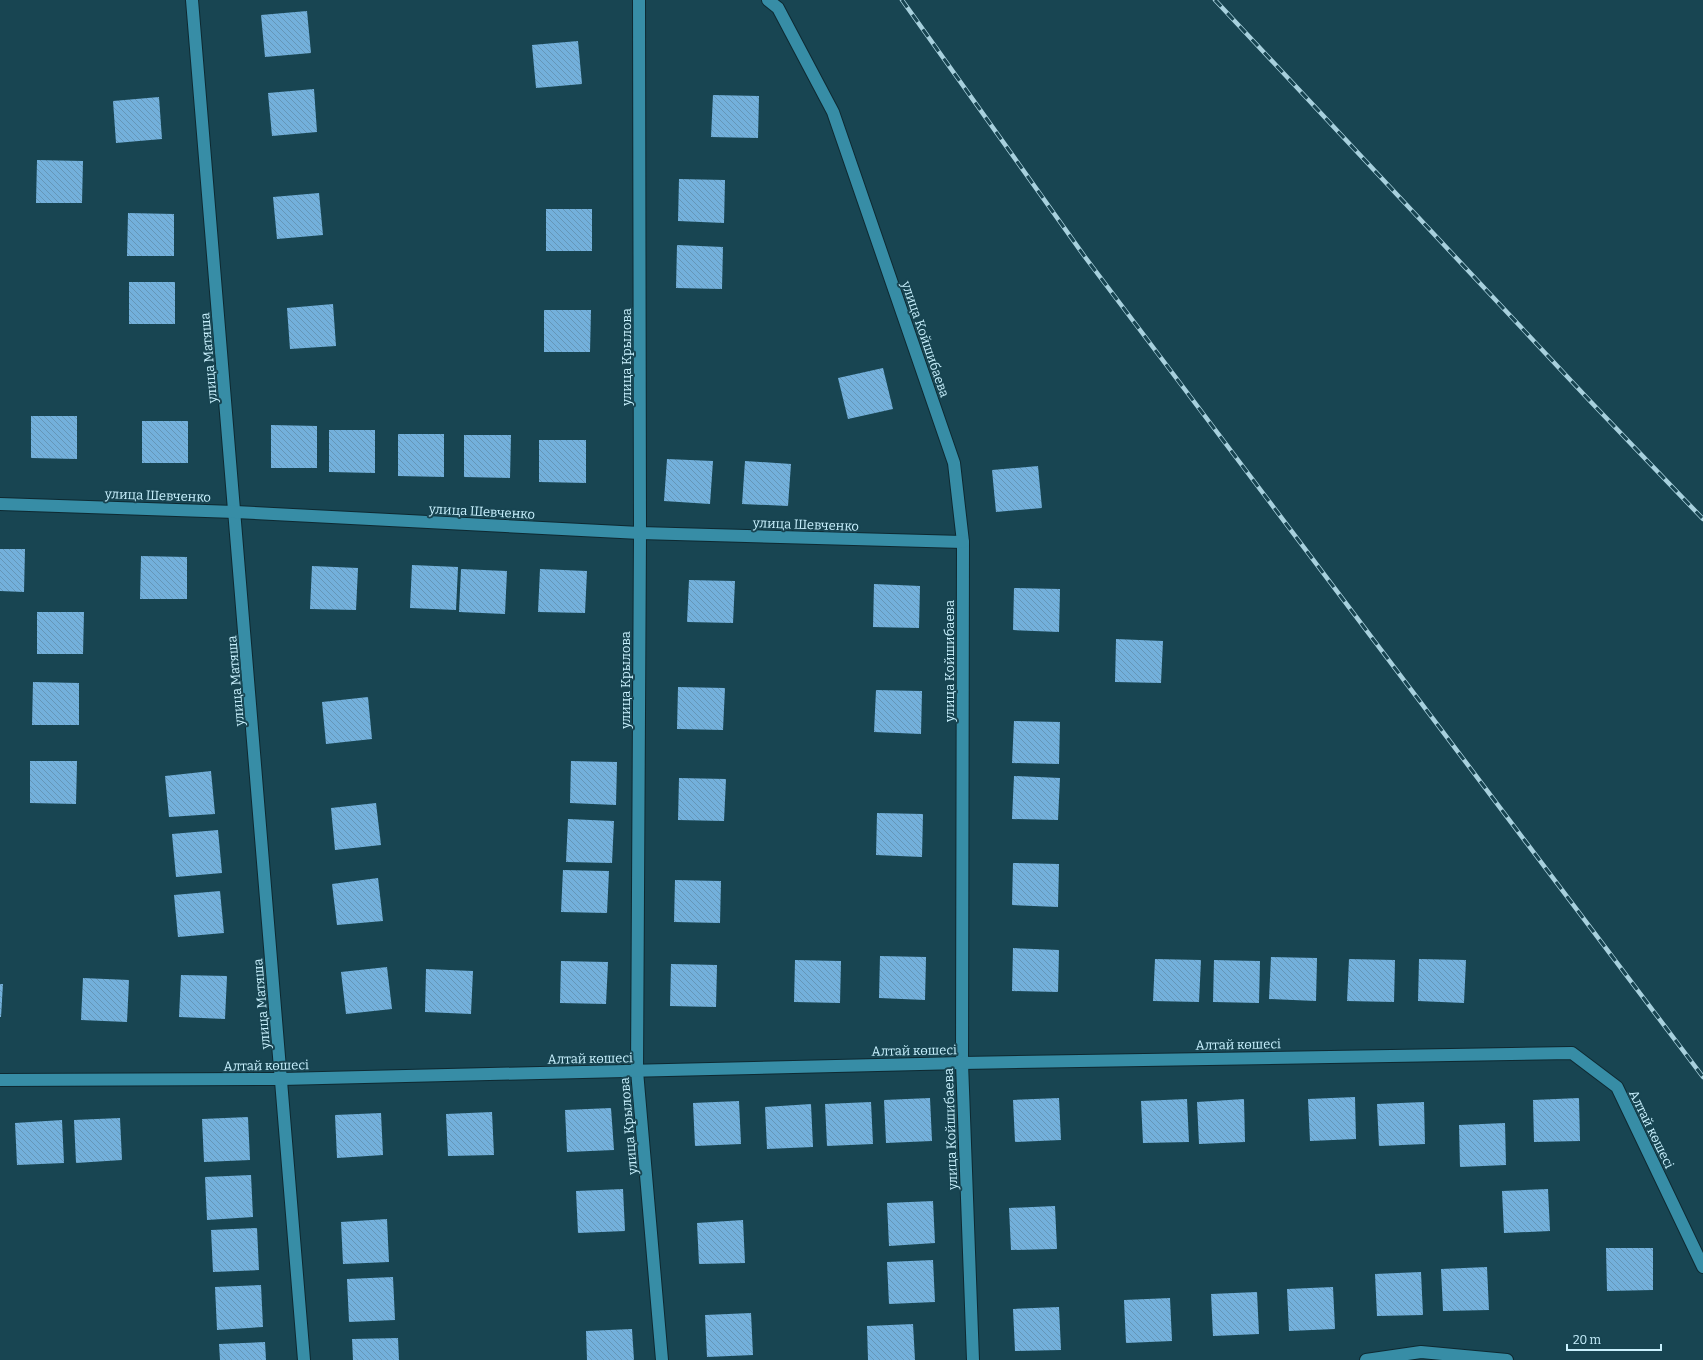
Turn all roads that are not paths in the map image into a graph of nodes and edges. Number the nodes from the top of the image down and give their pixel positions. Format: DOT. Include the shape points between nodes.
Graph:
graph roads {
  1 [pos="192,0"];
  2 [pos="638,0"];
  3 [pos="768,0"];
  4 [pos="0,504"];
  5 [pos="235,512"];
  6 [pos="640,533"];
  7 [pos="963,542"];
  8 [pos="962,1063"];
  9 [pos="637,1071"];
  10 [pos="281,1079"];
  11 [pos="0,1080"];
  12 [pos="1703,1267"];
  13 [pos="304,1360"];
  14 [pos="662,1360"];
  15 [pos="973,1360"];
  16 [pos="1366,1360"];
  17 [pos="1507,1360"];
  1 -- 5 [label="street, улица Матяша"];
  2 -- 6 [label="street, улица Крылова"];
  3 -- 7 [label="street, улица Койшибаева" via="778,8 833,112 954,463"];
  4 -- 5 [label="street, улица Шевченко"];
  5 -- 6 [label="street, улица Шевченко"];
  5 -- 10 [label="street, улица Матяша"];
  6 -- 7 [label="street, улица Шевченко"];
  6 -- 9 [label="street, улица Крылова"];
  7 -- 8 [label="street, улица Койшибаева"];
  8 -- 9 [label="street, Алтай көшесі"];
  8 -- 12 [label="street, Алтай көшесі" via="1572,1053 1617,1088"];
  8 -- 15 [label="street, улица Койшибаева"];
  9 -- 10 [label="street, Алтай көшесі"];
  9 -- 14 [label="street, улица Крылова"];
  10 -- 11 [label="street, Алтай көшесі"];
  10 -- 13 [label="street, улица Матяша"];
  16 -- 17 [label="street" via="1420,1352"];
}
